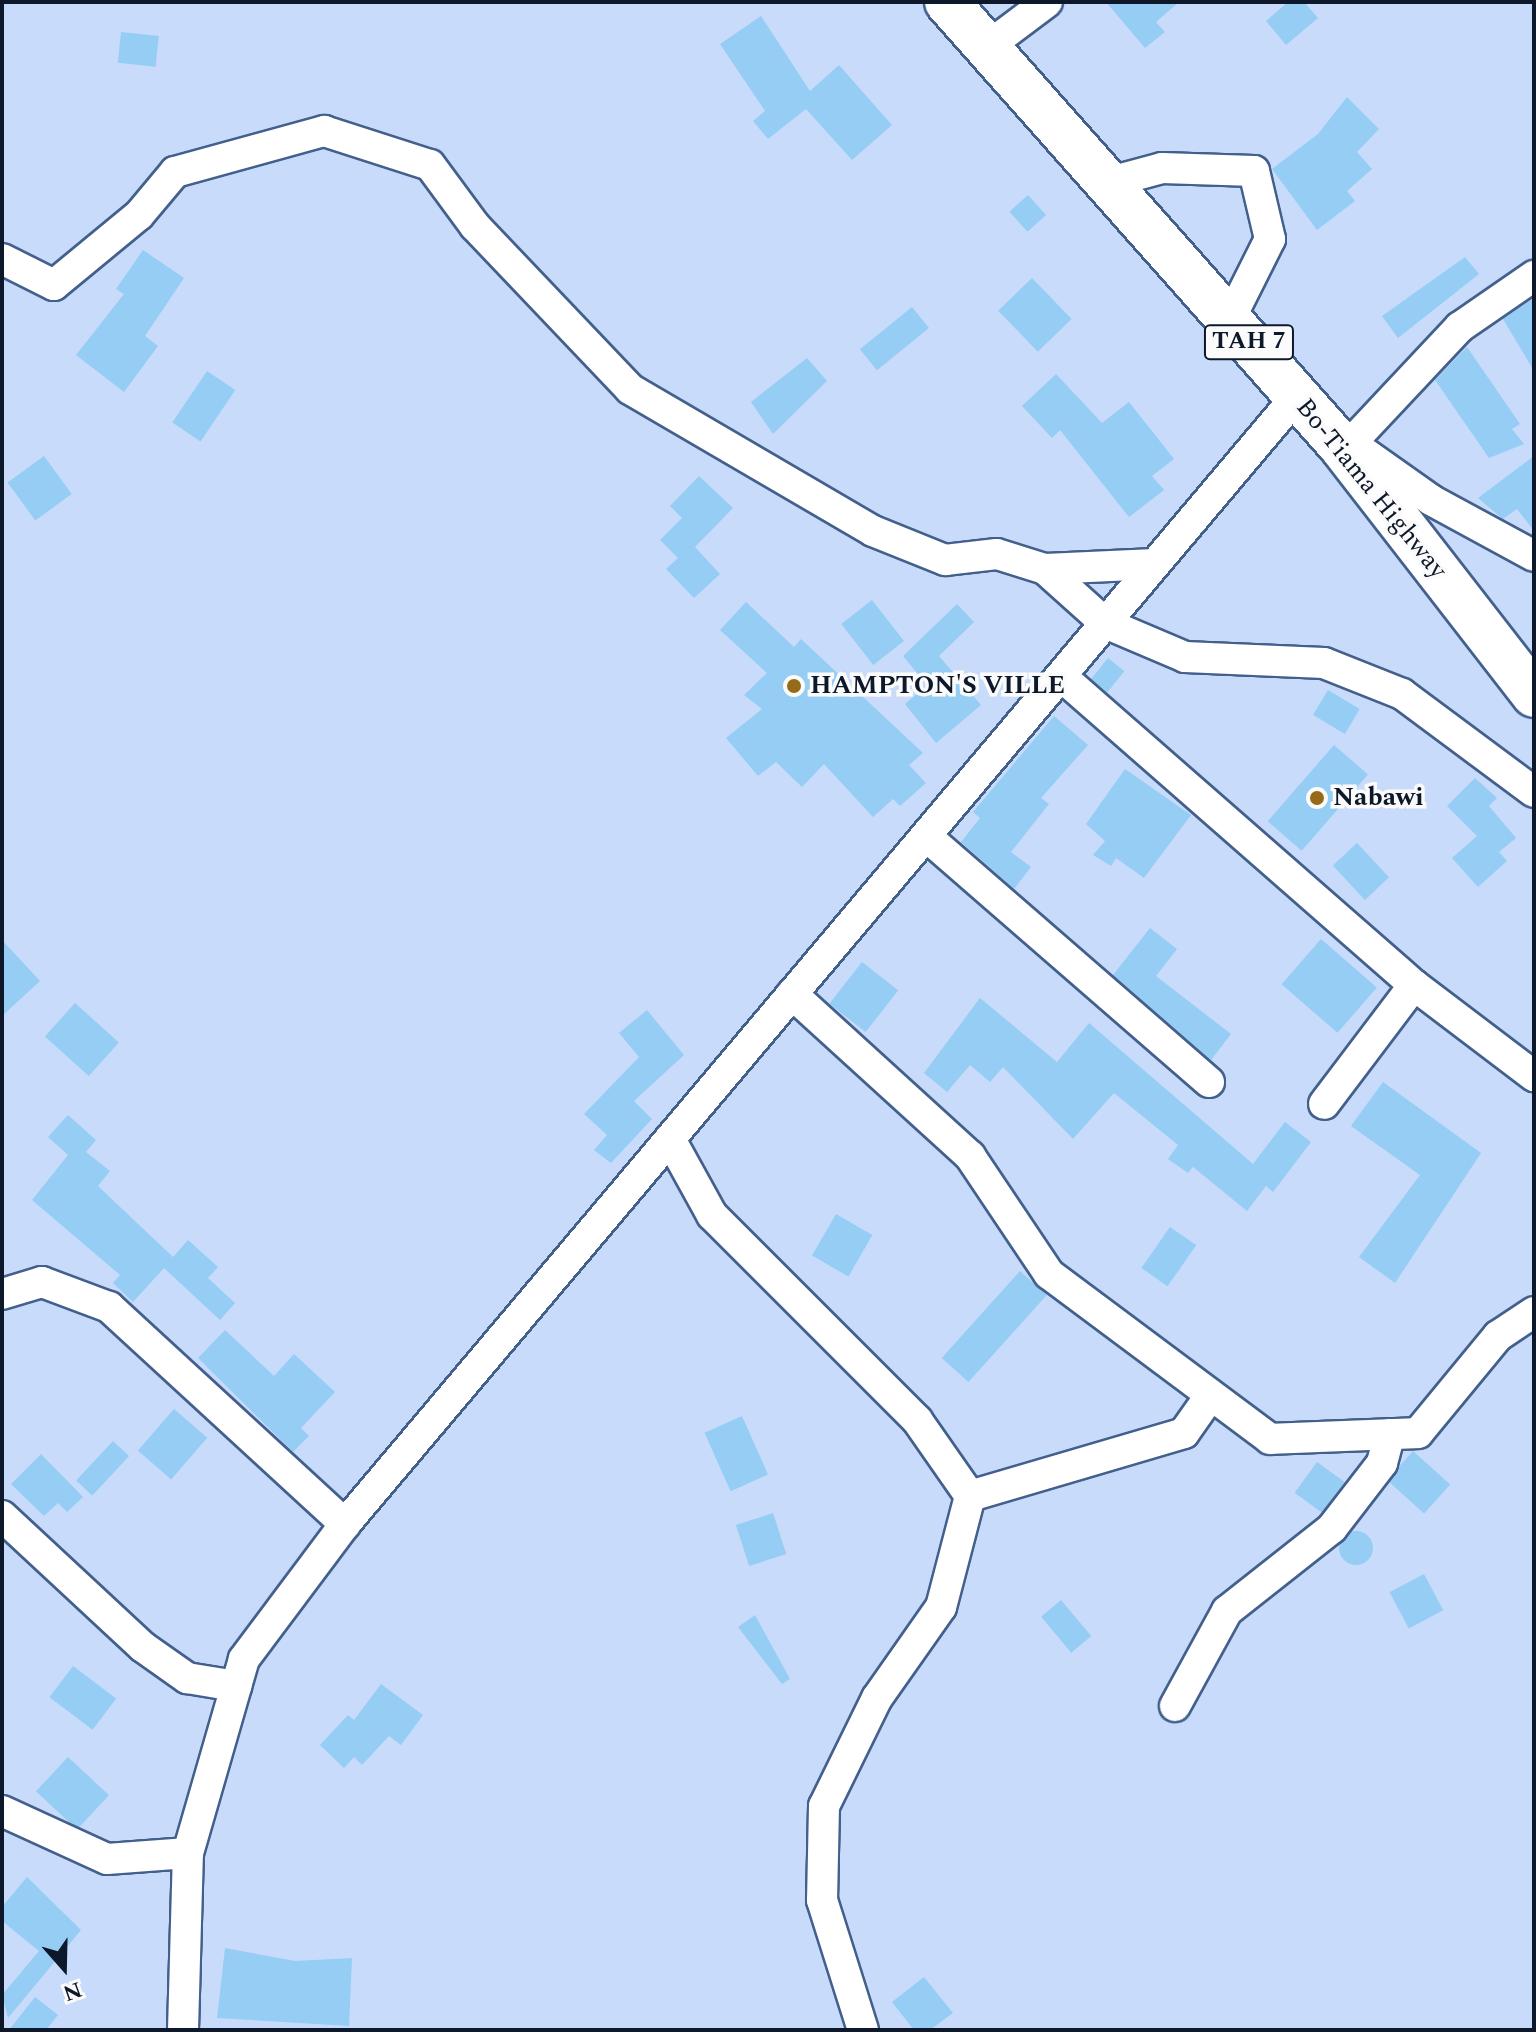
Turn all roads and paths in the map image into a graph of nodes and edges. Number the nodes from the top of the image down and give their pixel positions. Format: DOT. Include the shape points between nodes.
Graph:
graph roads {
  1 [pos="947,2"];
  2 [pos="1047,2"];
  3 [pos="987,47"];
  4 [pos="1110,182"];
  5 [pos="2,259"];
  6 [pos="1534,276"];
  7 [pos="1230,319"];
  8 [pos="1296,397"];
  9 [pos="1346,445"];
  10 [pos="1534,556"];
  11 [pos="1155,564"];
  12 [pos="1045,569"];
  13 [pos="1105,623"];
  14 [pos="1061,676"];
  15 [pos="1534,695"];
  16 [pos="1534,792"];
  17 [pos="926,836"];
  18 [pos="1414,985"];
  19 [pos="792,994"];
  20 [pos="1534,1076"];
  21 [pos="1209,1082"];
  22 [pos="1324,1104"];
  23 [pos="670,1139"];
  24 [pos="2,1294"];
  25 [pos="1534,1312"];
  26 [pos="1208,1399"];
  27 [pos="1390,1434"];
  28 [pos="970,1496"];
  29 [pos="2,1516"];
  30 [pos="345,1524"];
  31 [pos="236,1686"];
  32 [pos="1175,1706"];
  33 [pos="2,1811"];
  34 [pos="188,1853"];
  35 [pos="183,2030"];
  36 [pos="863,2030"];
  1 -- 3 [label="highway, Bo-Tiama Highway / TAH 7"];
  2 -- 3 [label="street"];
  3 -- 4 [label="highway, Bo-Tiama Highway / TAH 7"];
  4 -- 7 [label="highway, Bo-Tiama Highway / TAH 7"];
  4 -- 7 [label="street" via="1162,168 1254,171 1270,239"];
  5 -- 12 [label="street" via="54,285 139,215 175,172 324,131 430,165 475,226 630,389 873,531 945,560 997,554"];
  6 -- 9 [label="street" via="1460,327"];
  7 -- 8 [label="highway, Bo-Tiama Highway / TAH 7"];
  8 -- 9 [label="highway, Bo-Tiama Highway / TAH 7"];
  8 -- 11 [label="street"];
  9 -- 10 [label="street" via="1431,500"];
  9 -- 15 [label="highway, Bo-Tiama Highway / TAH 7"];
  11 -- 12 [label="street"];
  11 -- 13 [label="street"];
  12 -- 13 [label="street"];
  13 -- 14 [label="street"];
  13 -- 16 [label="street" via="1185,657 1281,659 1350,673 1402,694"];
  14 -- 17 [label="street"];
  14 -- 18 [label="street"];
  17 -- 19 [label="street"];
  17 -- 21 [label="street"];
  18 -- 20 [label="street"];
  18 -- 22 [label="street"];
  19 -- 23 [label="street"];
  19 -- 26 [label="street" via="970,1156 1049,1274"];
  23 -- 28 [label="street" via="712,1215 917,1420"];
  23 -- 30 [label="street"];
  24 -- 30 [label="street" via="42,1282 109,1307"];
  25 -- 27 [label="street" via="1498,1336 1418,1433"];
  26 -- 27 [label="street" via="1270,1439"];
  26 -- 28 [label="street" via="1184,1433"];
  27 -- 32 [label="street" via="1382,1463 1332,1528 1227,1611"];
  28 -- 36 [label="street" via="941,1607 877,1698 824,1806 822,1900"];
  29 -- 31 [label="street" via="143,1647 187,1678"];
  30 -- 31 [label="street" via="244,1659"];
  31 -- 34 [label="street"];
  33 -- 34 [label="street" via="107,1859"];
  34 -- 35 [label="street"];
}
